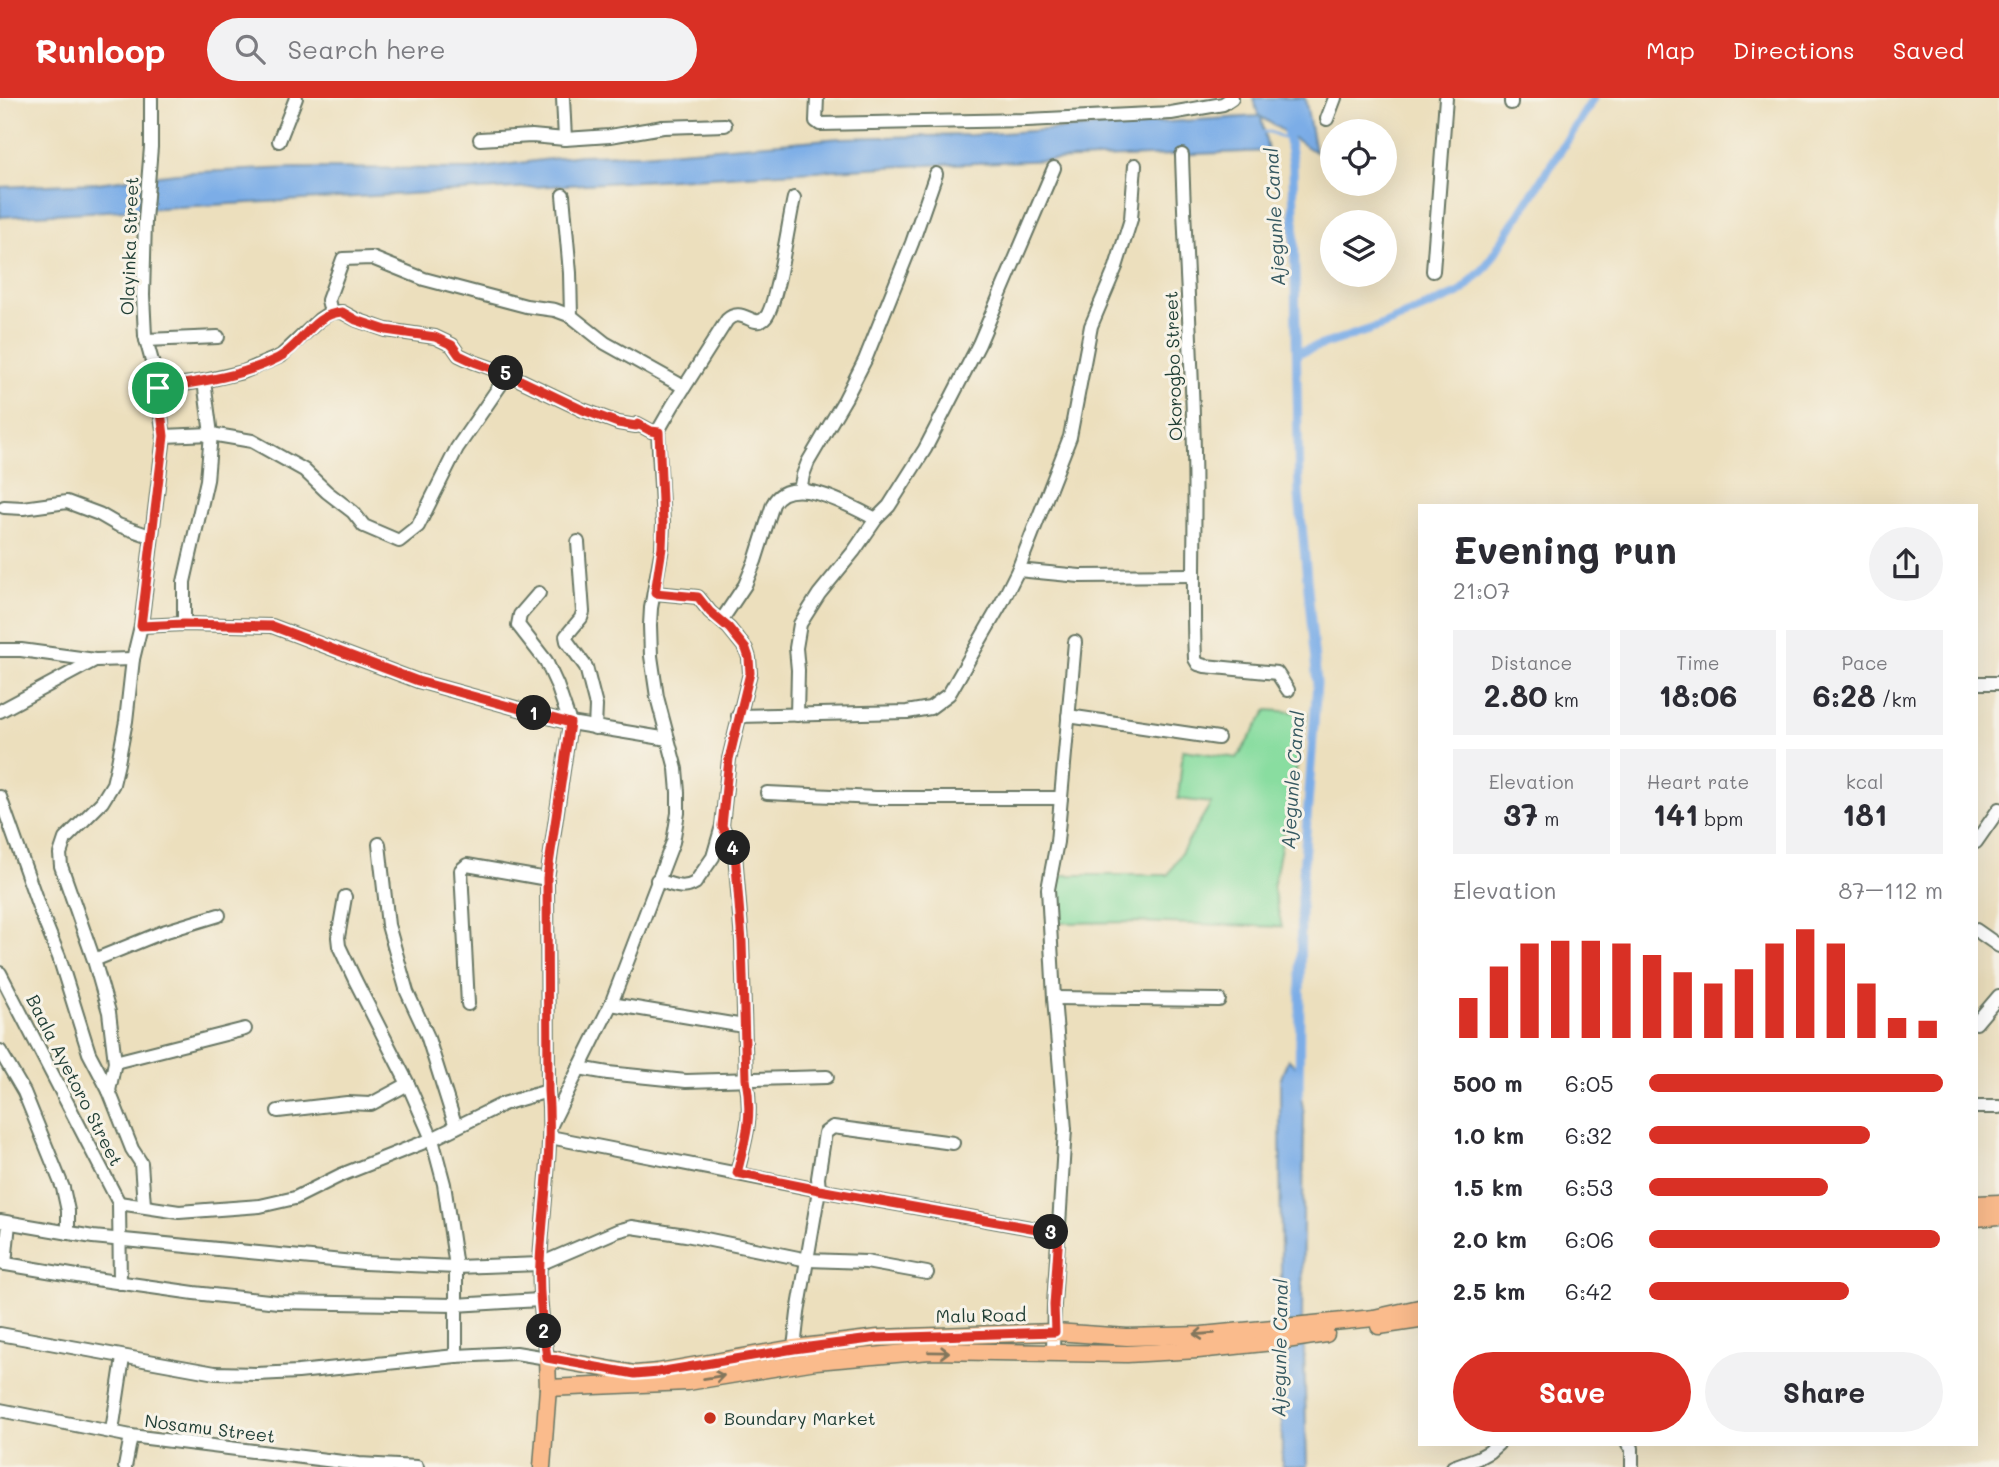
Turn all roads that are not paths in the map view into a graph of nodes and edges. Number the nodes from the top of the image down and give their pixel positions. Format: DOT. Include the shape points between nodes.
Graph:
graph roads {
  1 [pos="151,98"];
  2 [pos="296,98"];
  3 [pos="563,98"];
  4 [pos="817,98"];
  5 [pos="1232,98"];
  6 [pos="1335,98"];
  7 [pos="1446,98"];
  8 [pos="1327,119"];
  9 [pos="725,125"];
  10 [pos="480,139"];
  11 [pos="565,139"];
  12 [pos="279,141"];
  13 [pos="1182,155"];
  14 [pos="1135,165"];
  15 [pos="1054,167"];
  16 [pos="936,174"];
  17 [pos="563,195"];
  18 [pos="794,198"];
  19 [pos="1433,271"];
  20 [pos="331,313"];
  21 [pos="571,316"];
  22 [pos="218,337"];
  23 [pos="145,338"];
  24 [pos="508,374"];
  25 [pos="204,381"];
  26 [pos="684,387"];
  27 [pos="158,388"];
  28 [pos="659,432"];
  29 [pos="211,434"];
  30 [pos="164,436"];
  31 [pos="800,490"];
  32 [pos="4,507"];
  33 [pos="876,519"];
  34 [pos="150,536"];
  35 [pos="578,542"];
  36 [pos="1018,570"];
  37 [pos="1194,575"];
  38 [pos="539,593"];
  39 [pos="655,593"];
  40 [pos="721,621"];
  41 [pos="184,624"];
  42 [pos="141,626"];
  43 [pos="1075,642"];
  44 [pos="0,650"];
  45 [pos="132,659"];
  46 [pos="95,660"];
  47 [pos="1978,683"];
  48 [pos="1999,683"];
  49 [pos="1288,690"];
  50 [pos="0,711"];
  51 [pos="797,715"];
  52 [pos="738,716"];
  53 [pos="1068,716"];
  54 [pos="570,723"];
  55 [pos="596,728"];
  56 [pos="1218,738"];
  57 [pos="668,739"];
  58 [pos="768,793"];
  59 [pos="0,797"];
  60 [pos="1061,798"];
  61 [pos="1999,809"];
  62 [pos="722,826"];
  63 [pos="1978,839"];
  64 [pos="379,844"];
  65 [pos="547,878"];
  66 [pos="657,880"];
  67 [pos="345,897"];
  68 [pos="219,915"];
  69 [pos="1978,931"];
  70 [pos="1999,946"];
  71 [pos="94,960"];
  72 [pos="0,973"];
  73 [pos="1999,996"];
  74 [pos="1054,998"];
  75 [pos="1219,1000"];
  76 [pos="468,1003"];
  77 [pos="611,1004"];
  78 [pos="1978,1021"];
  79 [pos="744,1026"];
  80 [pos="245,1029"];
  81 [pos="0,1051"];
  82 [pos="116,1062"];
  83 [pos="579,1068"];
  84 [pos="827,1077"];
  85 [pos="746,1079"];
  86 [pos="408,1084"];
  87 [pos="110,1091"];
  88 [pos="548,1091"];
  89 [pos="1978,1107"];
  90 [pos="1999,1107"];
  91 [pos="278,1111"];
  92 [pos="456,1127"];
  93 [pos="550,1131"];
  94 [pos="432,1139"];
  95 [pos="953,1143"];
  96 [pos="737,1173"];
  97 [pos="819,1190"];
  98 [pos="120,1203"];
  99 [pos="1999,1203"];
  100 [pos="1978,1204"];
  101 [pos="144,1205"];
  102 [pos="1999,1216"];
  103 [pos="1978,1217"];
  104 [pos="5,1222"];
  105 [pos="68,1233"];
  106 [pos="1059,1233"];
  107 [pos="120,1238"];
  108 [pos="808,1260"];
  109 [pos="3,1263"];
  110 [pos="540,1264"];
  111 [pos="456,1266"];
  112 [pos="927,1273"];
  113 [pos="121,1283"];
  114 [pos="540,1300"];
  115 [pos="455,1304"];
  116 [pos="1418,1308"];
  117 [pos="1418,1320"];
  118 [pos="1312,1330"];
  119 [pos="1055,1332"];
  120 [pos="0,1334"];
  121 [pos="1273,1335"];
  122 [pos="794,1349"];
  123 [pos="1053,1352"];
  124 [pos="816,1353"];
  125 [pos="456,1356"];
  126 [pos="543,1357"];
  127 [pos="123,1358"];
  128 [pos="564,1361"];
  129 [pos="565,1387"];
  130 [pos="548,1388"];
  131 [pos="0,1410"];
  132 [pos="112,1431"];
  133 [pos="131,1436"];
  134 [pos="1494,1446"];
  135 [pos="1630,1446"];
  136 [pos="125,1467"];
  137 [pos="417,1467"];
  138 [pos="542,1467"];
  139 [pos="1453,1467"];
  140 [pos="1632,1467"];
  1 -- 23 [label="street, Olayinka Street"];
  2 -- 12 [label="street"];
  3 -- 11 [label="street"];
  4 -- 5 [label="street" via="816,121 825,124 1171,113 1223,104"];
  6 -- 8 [label="street"];
  7 -- 19 [label="street"];
  9 -- 11 [label="street"];
  10 -- 11 [label="street"];
  13 -- 37 [label="street, Okorogbo Street" via="1194,448"];
  14 -- 36 [label="street" via="1131,219 1091,326 1070,437"];
  15 -- 33 [label="street" via="979,344 925,449"];
  16 -- 31 [label="street" via="865,360 808,462"];
  17 -- 21 [label="street"];
  18 -- 26 [label="street" via="767,317 755,321 732,315"];
  20 -- 21 [label="street" via="328,300 343,259 372,258 424,279"];
  20 -- 24 [label="street" via="342,312 386,330 435,337 452,345 459,355"];
  20 -- 25 [label="street" via="281,356"];
  21 -- 26 [label="street" via="605,343"];
  22 -- 23 [label="street"];
  23 -- 27 [label="street, Olayinka Street"];
  24 -- 28 [label="street" via="583,410"];
  24 -- 29 [label="street" via="457,448 418,526 399,541 364,526 304,470 252,441"];
  25 -- 27 [label="street"];
  25 -- 29 [label="street"];
  26 -- 28 [label="street"];
  27 -- 30 [label="street, Olayinka Street"];
  28 -- 39 [label="street" via="663,524"];
  29 -- 30 [label="street"];
  29 -- 41 [label="street" via="207,480 184,582"];
  30 -- 34 [label="street, Olayinka Street"];
  31 -- 33 [label="street" via="832,497"];
  31 -- 40 [label="street" via="776,497 745,585"];
  32 -- 34 [label="street" via="67,502"];
  33 -- 51 [label="street" via="800,624"];
  34 -- 42 [label="street, Olayinka Street"];
  35 -- 55 [label="street" via="583,615 566,636 586,667 596,706"];
  36 -- 37 [label="street" via="1080,576"];
  36 -- 51 [label="street" via="949,694 930,708"];
  37 -- 49 [label="street, Okorogbo Street" via="1198,664 1272,671"];
  38 -- 54 [label="street" via="520,615 518,625 547,661"];
  39 -- 40 [label="street" via="698,597"];
  39 -- 57 [label="street" via="651,656"];
  40 -- 52 [label="street" via="749,658 750,673"];
  41 -- 42 [label="street"];
  41 -- 54 [label="street" via="272,626 418,681"];
  42 -- 45 [label="street, Olayinka Street"];
  43 -- 53 [label="street"];
  44 -- 46 [label="street"];
  45 -- 46 [label="street"];
  45 -- 71 [label="street, Olayinka Street" via="113,784 102,803 65,839 60,854"];
  46 -- 50 [label="street"];
  47 -- 48 [label="street"];
  51 -- 52 [label="street"];
  52 -- 62 [label="street"];
  53 -- 56 [label="street"];
  53 -- 60 [label="street"];
  54 -- 55 [label="street"];
  54 -- 65 [label="street"];
  55 -- 57 [label="street"];
  57 -- 66 [label="street" via="676,769 678,813 673,842"];
  58 -- 60 [label="street"];
  59 -- 87 [label="street" via="60,957 89,1053"];
  60 -- 74 [label="street" via="1048,889"];
  61 -- 63 [label="street"];
  62 -- 66 [label="street" via="713,857 695,883 685,888"];
  62 -- 79 [label="street" via="735,853"];
  64 -- 92 [label="street" via="388,925"];
  65 -- 76 [label="street" via="467,865 461,870"];
  65 -- 88 [label="street"];
  66 -- 77 [label="street"];
  67 -- 86 [label="street" via="340,946"];
  68 -- 71 [label="street"];
  69 -- 70 [label="street"];
  71 -- 82 [label="street" via="109,1012"];
  72 -- 98 [label="street, Baala Ayetoro Street"];
  73 -- 78 [label="street"];
  74 -- 75 [label="street"];
  74 -- 106 [label="street" via="1065,1129"];
  77 -- 79 [label="street"];
  77 -- 83 [label="street"];
  79 -- 85 [label="street"];
  80 -- 82 [label="street"];
  81 -- 105 [label="street" via="24,1092 64,1188"];
  82 -- 87 [label="street"];
  83 -- 85 [label="street" via="686,1081"];
  83 -- 93 [label="street"];
  84 -- 85 [label="street"];
  85 -- 96 [label="street" via="750,1118"];
  86 -- 91 [label="street" via="371,1104"];
  86 -- 94 [label="street"];
  87 -- 101 [label="street" via="141,1163"];
  88 -- 92 [label="street" via="503,1104"];
  88 -- 93 [label="street"];
  89 -- 90 [label="street"];
  92 -- 94 [label="street"];
  93 -- 96 [label="street"];
  93 -- 110 [label="street"];
  94 -- 101 [label="street" via="295,1198 179,1212"];
  94 -- 111 [label="street"];
  95 -- 97 [label="street" via="833,1127 823,1140"];
  96 -- 97 [label="street"];
  97 -- 106 [label="street"];
  97 -- 108 [label="street"];
  98 -- 101 [label="street"];
  98 -- 107 [label="street"];
  99 -- 100 [label="main road"];
  102 -- 103 [label="main road"];
  104 -- 105 [label="street"];
  104 -- 109 [label="street"];
  105 -- 107 [label="street"];
  106 -- 119 [label="street"];
  107 -- 111 [label="street" via="364,1263"];
  107 -- 113 [label="street"];
  108 -- 110 [label="street" via="632,1227"];
  108 -- 112 [label="street" via="866,1262"];
  108 -- 122 [label="street"];
  109 -- 113 [label="street"];
  110 -- 111 [label="street"];
  110 -- 114 [label="street"];
  111 -- 115 [label="street"];
  113 -- 115 [label="street" via="278,1302"];
  114 -- 115 [label="street"];
  114 -- 126 [label="street"];
  115 -- 125 [label="street"];
  116 -- 118 [label="main road, Malu Road"];
  117 -- 118 [label="main road, Malu Road"];
  118 -- 121 [label="main road, Malu Road"];
  121 -- 119 [label="main road, Malu Road, one-way" via="1127,1337"];
  119 -- 123 [label="street"];
  119 -- 124 [label="main road, Malu Road" via="917,1336"];
  120 -- 127 [label="street"];
  121 -- 123 [label="main road, Malu Road" via="1198,1350"];
  122 -- 124 [label="main road, Malu Road"];
  122 -- 128 [label="main road, Malu Road" via="635,1374"];
  124 -- 123 [label="main road, Malu Road, one-way"];
  129 -- 124 [label="main road, Malu Road, one-way" via="688,1382"];
  125 -- 126 [label="street" via="516,1353"];
  125 -- 127 [label="street" via="257,1374 215,1373"];
  126 -- 128 [label="main road, Malu Road"];
  126 -- 130 [label="main road"];
  127 -- 132 [label="street"];
  128 -- 129 [label="main road" via="560,1374"];
  129 -- 130 [label="main road, Malu Road"];
  130 -- 138 [label="main road"];
  131 -- 132 [label="street, Nosamu Street"];
  132 -- 133 [label="street, Nosamu Street"];
  133 -- 136 [label="street"];
  133 -- 137 [label="street, Nosamu Street"];
  134 -- 139 [label="street"];
  135 -- 140 [label="street"];
}
